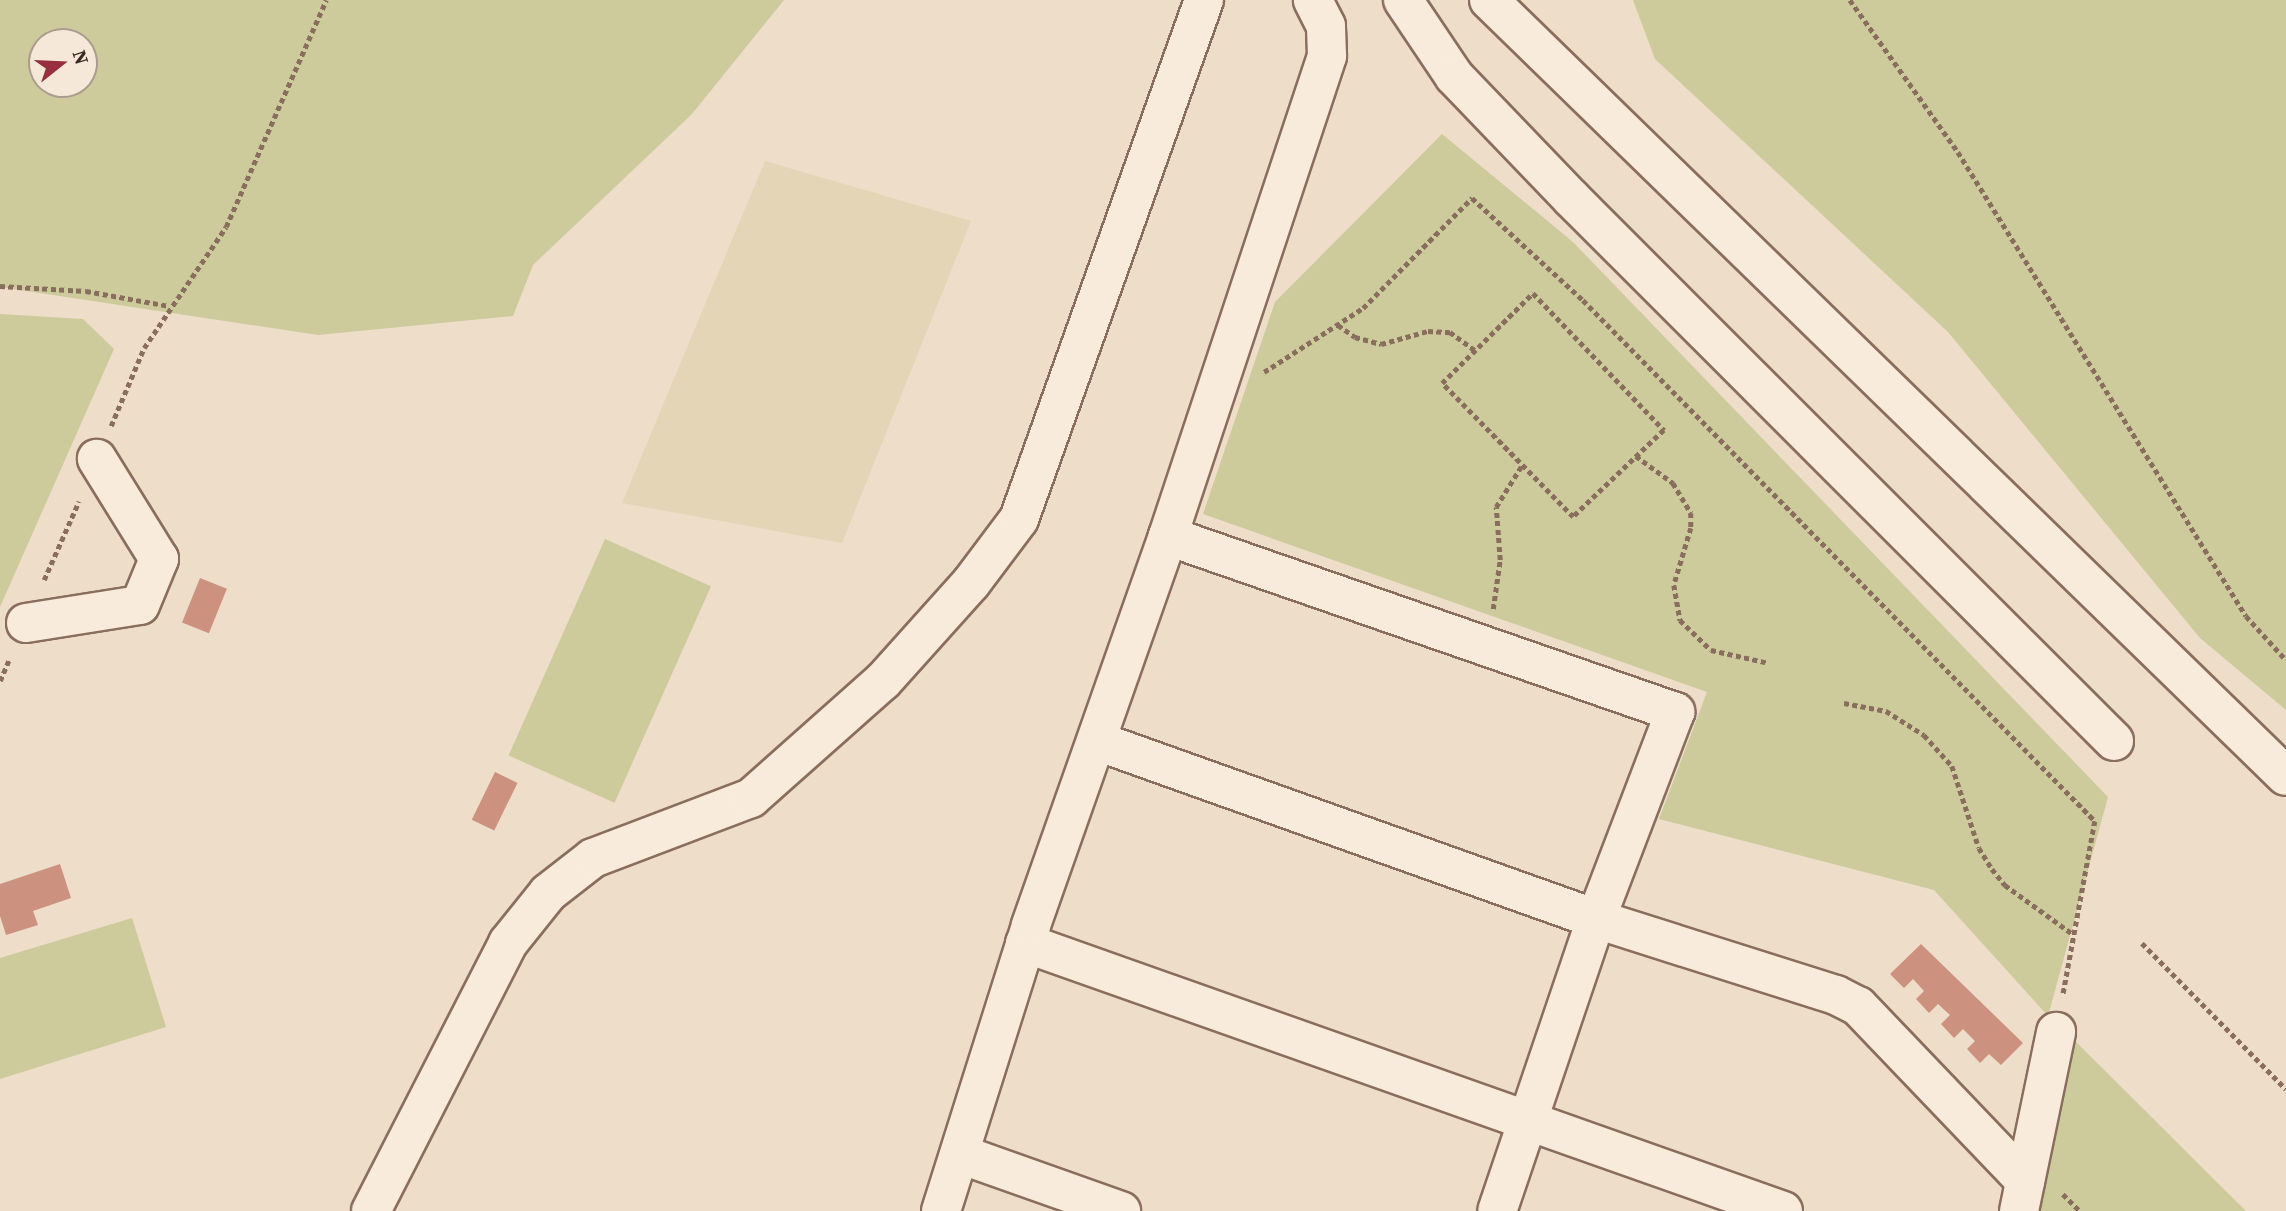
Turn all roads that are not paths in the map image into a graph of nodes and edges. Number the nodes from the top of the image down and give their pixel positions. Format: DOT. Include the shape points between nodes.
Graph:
graph roads {
  1 [pos="1204,0"];
  2 [pos="1313,0"];
  3 [pos="1403,0"];
  4 [pos="1489,0"];
  5 [pos="97,459"];
  6 [pos="1168,536"];
  7 [pos="26,622"];
  8 [pos="1097,741"];
  9 [pos="2114,741"];
  10 [pos="2286,776"];
  11 [pos="1596,919"];
  12 [pos="1025,943"];
  13 [pos="2056,1031"];
  14 [pos="1528,1120"];
  15 [pos="960,1154"];
  16 [pos="2022,1196"];
  17 [pos="371,1211"];
  18 [pos="941,1211"];
  19 [pos="1121,1211"];
  20 [pos="1497,1211"];
  21 [pos="1783,1211"];
  1 -- 17 [label="street" via="1019,519 971,583 883,681 751,798 593,858 548,893 508,943"];
  2 -- 6 [label="street" via="1326,26 1327,56"];
  3 -- 9 [label="street" via="1454,76 1571,198"];
  4 -- 10 [label="street"];
  5 -- 7 [label="street" via="159,559 140,605"];
  6 -- 8 [label="street"];
  6 -- 11 [label="street" via="1675,712"];
  8 -- 11 [label="street"];
  8 -- 12 [label="street"];
  11 -- 14 [label="street"];
  11 -- 16 [label="street" via="1857,1006"];
  12 -- 14 [label="street"];
  12 -- 15 [label="street"];
  13 -- 16 [label="street"];
  14 -- 20 [label="street"];
  14 -- 21 [label="street"];
  15 -- 18 [label="street"];
  15 -- 19 [label="street"];
}
